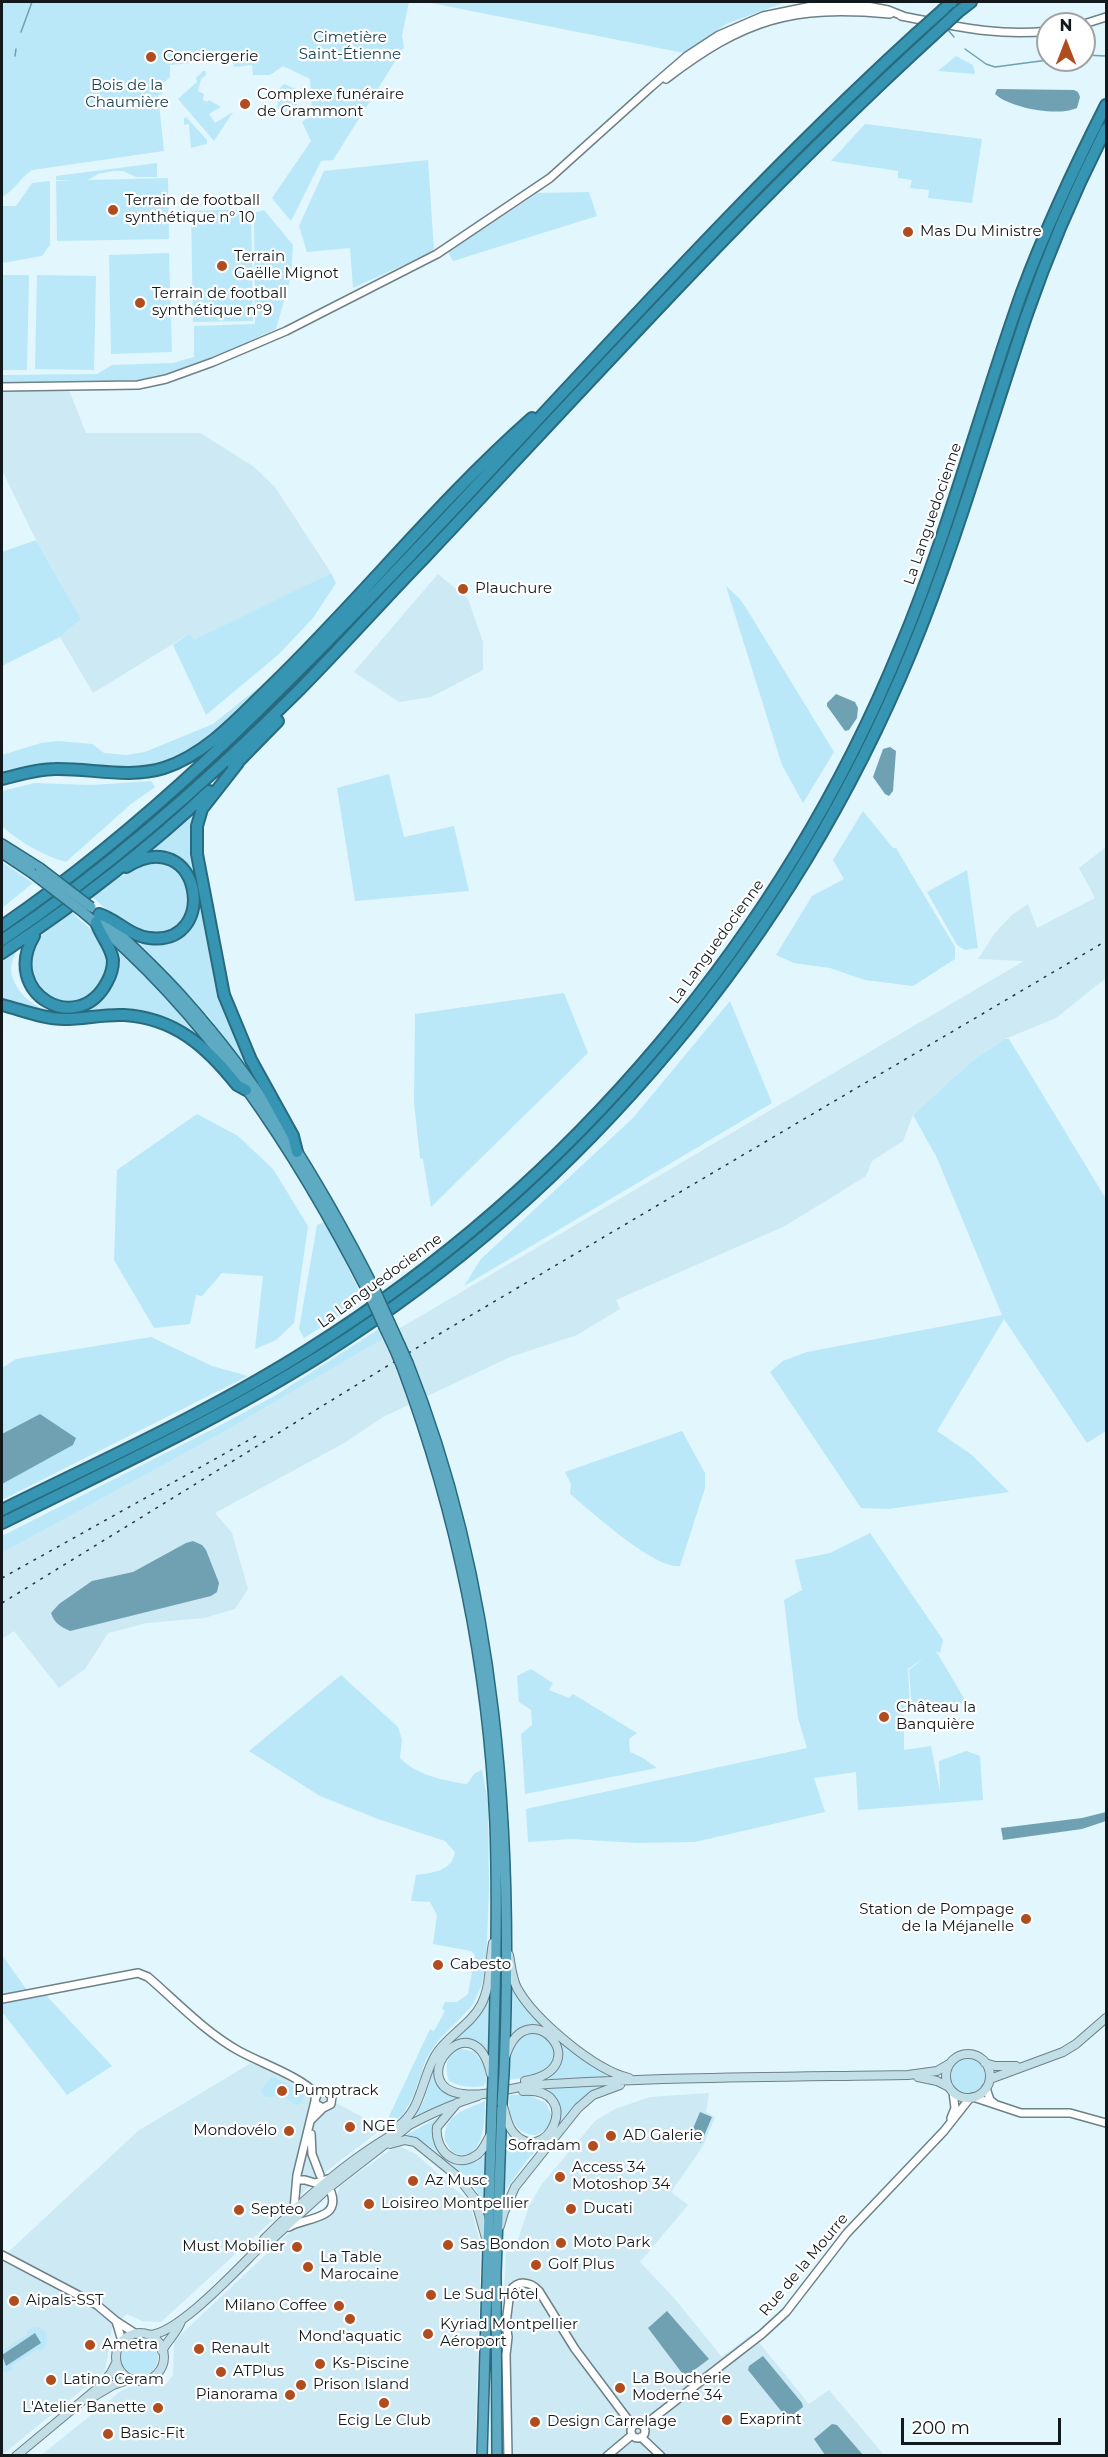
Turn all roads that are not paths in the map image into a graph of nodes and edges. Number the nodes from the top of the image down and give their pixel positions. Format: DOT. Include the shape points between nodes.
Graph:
graph roads {
  1 [pos="971,2"];
  2 [pos="948,5"];
  3 [pos="1036,32"];
  4 [pos="1107,105"];
  5 [pos="1107,129"];
  6 [pos="583,372"];
  7 [pos="2,387"];
  8 [pos="298,691"];
  9 [pos="238,763"];
  10 [pos="2,779"];
  11 [pos="2,838"];
  12 [pos="2,844"];
  13 [pos="2,853"];
  14 [pos="25,859"];
  15 [pos="36,870"];
  16 [pos="100,881"];
  17 [pos="92,914"];
  18 [pos="53,917"];
  19 [pos="2,926"];
  20 [pos="2,940"];
  21 [pos="2,953"];
  22 [pos="15,965"];
  23 [pos="25,995"];
  24 [pos="2,1005"];
  25 [pos="246,1090"];
  26 [pos="297,1152"];
  27 [pos="373,1294"];
  28 [pos="405,1365"];
  29 [pos="2,1510"];
  30 [pos="2,1523"];
  31 [pos="496,1923"];
  32 [pos="505,1936"];
  33 [pos="2,1999"];
  34 [pos="1107,2018"];
  35 [pos="504,2060"];
  36 [pos="986,2063"];
  37 [pos="949,2064"];
  38 [pos="1029,2064"];
  39 [pos="908,2075"];
  40 [pos="493,2078"];
  41 [pos="990,2079"];
  42 [pos="636,2081"];
  43 [pos="510,2088"];
  44 [pos="986,2088"];
  45 [pos="951,2090"];
  46 [pos="485,2094"];
  47 [pos="316,2098"];
  48 [pos="972,2098"];
  49 [pos="457,2103"];
  50 [pos="497,2105"];
  51 [pos="997,2106"];
  52 [pos="323,2108"];
  53 [pos="310,2123"];
  54 [pos="1107,2123"];
  55 [pos="944,2131"];
  56 [pos="491,2134"];
  57 [pos="387,2140"];
  58 [pos="320,2175"];
  59 [pos="328,2179"];
  60 [pos="301,2180"];
  61 [pos="331,2192"];
  62 [pos="294,2210"];
  63 [pos="285,2228"];
  64 [pos="263,2244"];
  65 [pos="493,2245"];
  66 [pos="2,2255"];
  67 [pos="116,2321"];
  68 [pos="181,2321"];
  69 [pos="136,2334"];
  70 [pos="149,2335"];
  71 [pos="122,2341"];
  72 [pos="162,2351"];
  73 [pos="116,2363"];
  74 [pos="131,2379"];
  75 [pos="78,2404"];
  76 [pos="632,2425"];
  77 [pos="644,2426"];
  78 [pos="632,2435"];
  79 [pos="641,2437"];
  80 [pos="16,2456"];
  81 [pos="482,2456"];
  82 [pos="497,2456"];
  83 [pos="508,2456"];
  84 [pos="607,2456"];
  85 [pos="661,2456"];
  1 -- 8 [label="highway, bridge" via="881,83 755,207"];
  2 -- 6 [label="highway, bridge" via="804,140"];
  3 -- 7 [label="street" via="955,28 888,10 845,5 763,16 705,43 550,178 437,254 286,331 166,379 124,386"];
  4 -- 29 [label="highway, La Languedocienne" via="1033,264 929,574 880,696 789,865 686,1013 552,1160 476,1228 395,1292 227,1398"];
  5 -- 30 [label="highway, La Languedocienne" via="1045,266 939,579 887,708 803,864 701,1012 627,1099 558,1169 485,1235 410,1294 341,1343 242,1403"];
  6 -- 10 [label="highway" via="507,442 291,666 196,753 152,771 51,769"];
  6 -- 19 [label="highway" via="316,655 234,736 92,860"];
  8 -- 9 [label="highway" via="292,706"];
  8 -- 20 [label="highway" via="170,811 103,867"];
  9 -- 16 [label="highway" via="167,830"];
  9 -- 26 [label="highway" via="202,809 197,826 197,854 224,995 250,1060 293,1136"];
  11 -- 14 [label="highway" via="24,853"];
  12 -- 14 [label="highway"];
  13 -- 15 [label="highway"];
  14 -- 15 [label="highway"];
  15 -- 17 [label="highway, bridge"];
  16 -- 17 [label="highway" via="135,862 162,858 188,873 194,887 193,912 177,932 162,938 135,934 110,918"];
  16 -- 18 [label="highway"];
  17 -- 23 [label="highway" via="112,959 110,978 101,992 84,1004 59,1008"];
  17 -- 25 [label="highway" via="198,1026"];
  17 -- 26 [label="highway" via="185,999 222,1042"];
  18 -- 21 [label="highway"];
  18 -- 22 [label="highway" via="26,944"];
  24 -- 25 [label="highway" via="63,1019 123,1015 160,1021 193,1039"];
  25 -- 27 [label="highway" via="318,1199"];
  26 -- 27 [label="highway" via="334,1209"];
  27 -- 28 [label="highway, bridge"];
  28 -- 31 [label="highway" via="455,1532 468,1592 488,1732 495,1822"];
  28 -- 32 [label="highway" via="452,1490 479,1613 500,1776"];
  31 -- 40 [label="highway"];
  31 -- 57 [label="main road" via="488,1988 480,2006 442,2045 414,2109"];
  32 -- 35 [label="highway"];
  32 -- 42 [label="main road" via="515,1984 528,2003 597,2064"];
  33 -- 47 [label="street" via="138,1973 148,1977 222,2040 304,2083"];
  34 -- 38 [label="main road" via="1076,2044"];
  35 -- 43 [label="main road" via="512,2042 526,2030 547,2032 558,2047 557,2064 547,2075"];
  35 -- 50 [label="highway, bridge"];
  36 -- 37 [label="main road" via="971,2054 958,2056"];
  36 -- 38 [label="main road" via="1002,2067"];
  36 -- 41 [label="main road"];
  37 -- 39 [label="main road" via="938,2071"];
  37 -- 45 [label="main road" via="946,2076"];
  38 -- 41 [label="main road"];
  39 -- 42 [label="main road"];
  39 -- 45 [label="main road" via="937,2080"];
  40 -- 46 [label="main road" via="486,2058 471,2044 454,2045 442,2056 439,2075 446,2086 464,2094"];
  40 -- 50 [label="highway, bridge"];
  41 -- 44 [label="main road"];
  42 -- 43 [label="main road"];
  42 -- 65 [label="main road" via="598,2092 578,2108 515,2187"];
  43 -- 46 [label="main road"];
  43 -- 50 [label="main road" via="548,2097 557,2113 555,2128 542,2139 523,2140 510,2128"];
  44 -- 48 [label="main road"];
  44 -- 51 [label="street"];
  45 -- 48 [label="main road"];
  45 -- 55 [label="street, Rue de la Mourre" via="955,2108"];
  46 -- 49 [label="main road"];
  47 -- 52 [label="street"];
  47 -- 52 [label="street" via="325,2091 332,2096 331,2104"];
  47 -- 53 [label="street"];
  48 -- 51 [label="street"];
  48 -- 55 [label="street, Rue de la Mourre"];
  49 -- 56 [label="main road" via="437,2127 438,2144 447,2156 459,2160 472,2157 482,2150"];
  49 -- 57 [label="main road"];
  50 -- 56 [label="highway"];
  50 -- 65 [label="highway"];
  51 -- 54 [label="street" via="1021,2113 1071,2113"];
  52 -- 53 [label="street"];
  53 -- 58 [label="street" via="312,2154"];
  53 -- 60 [label="street" via="299,2171"];
  55 -- 77 [label="street, Rue de la Mourre" via="847,2233 786,2312"];
  56 -- 65 [label="highway"];
  57 -- 59 [label="main road"];
  57 -- 63 [label="main road"];
  57 -- 65 [label="main road" via="415,2142 457,2176 475,2199"];
  59 -- 60 [label="street" via="315,2183"];
  59 -- 62 [label="main road"];
  60 -- 62 [label="street"];
  61 -- 63 [label="street" via="333,2205 326,2214"];
  62 -- 64 [label="main road"];
  63 -- 64 [label="main road"];
  64 -- 68 [label="main road"];
  65 -- 81 [label="highway"];
  65 -- 82 [label="highway"];
  66 -- 67 [label="street" via="97,2305"];
  67 -- 69 [label="street"];
  67 -- 71 [label="street"];
  68 -- 70 [label="main road"];
  68 -- 72 [label="main road"];
  69 -- 70 [label="main road"];
  69 -- 71 [label="main road"];
  70 -- 72 [label="main road"];
  71 -- 73 [label="main road"];
  72 -- 74 [label="main road" via="162,2365 153,2377"];
  73 -- 74 [label="main road"];
  73 -- 75 [label="main road" via="103,2383"];
  74 -- 75 [label="main road"];
  75 -- 80 [label="main road"];
  76 -- 77 [label="street"];
  76 -- 78 [label="street"];
  76 -- 83 [label="street" via="575,2349 540,2293 526,2283 516,2285 509,2293 506,2324"];
  77 -- 79 [label="street"];
  78 -- 79 [label="street"];
  78 -- 84 [label="street"];
  79 -- 85 [label="street"];
}
